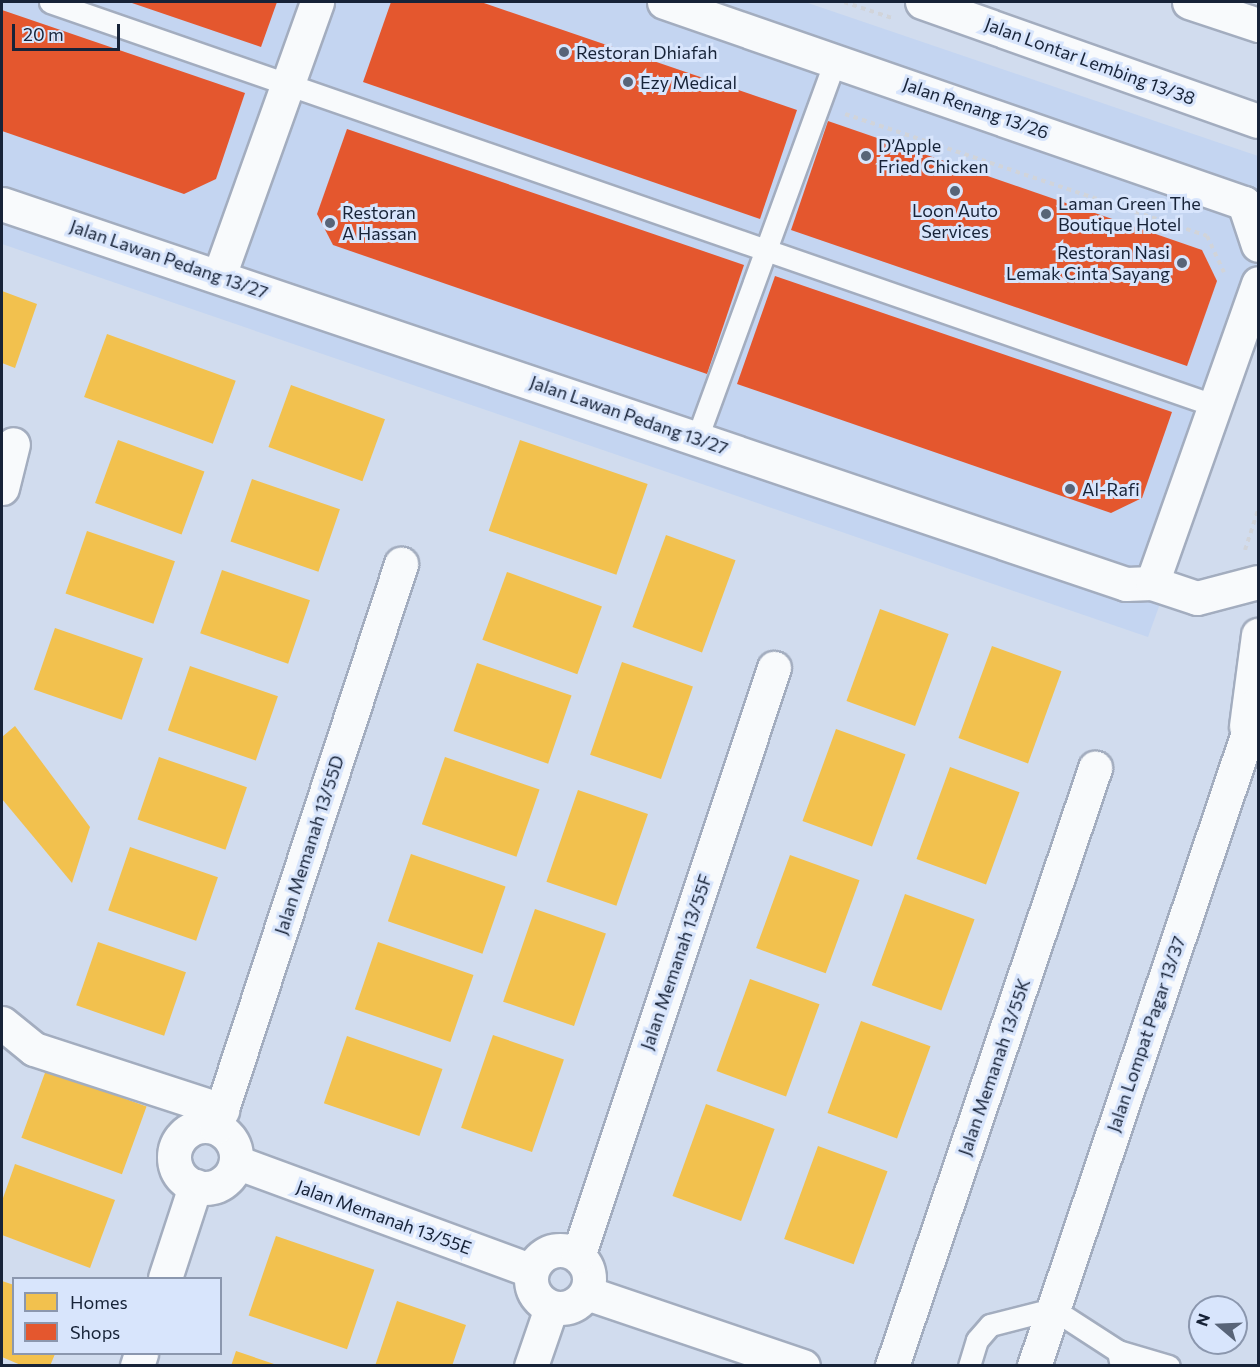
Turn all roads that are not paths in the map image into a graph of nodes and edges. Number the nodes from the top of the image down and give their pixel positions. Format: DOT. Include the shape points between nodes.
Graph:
graph roads {
  1 [pos="50,2"];
  2 [pos="317,2"];
  3 [pos="664,2"];
  4 [pos="922,2"];
  5 [pos="1189,2"];
  6 [pos="1258,25"];
  7 [pos="836,59"];
  8 [pos="288,84"];
  9 [pos="1258,121"];
  10 [pos="2,204"];
  11 [pos="1258,245"];
  12 [pos="766,248"];
  13 [pos="219,276"];
  14 [pos="1244,282"];
  15 [pos="1216,406"];
  16 [pos="697,438"];
  17 [pos="13,444"];
  18 [pos="2,488"];
  19 [pos="401,564"];
  20 [pos="1258,582"];
  21 [pos="1152,583"];
  22 [pos="1258,635"];
  23 [pos="774,668"];
  24 [pos="1258,703"];
  25 [pos="1244,747"];
  26 [pos="1095,768"];
  27 [pos="2,1023"];
  28 [pos="219,1119"];
  29 [pos="236,1162"];
  30 [pos="195,1186"];
  31 [pos="578,1256"];
  32 [pos="532,1271"];
  33 [pos="165,1277"];
  34 [pos="587,1293"];
  35 [pos="551,1308"];
  36 [pos="1053,1309"];
  37 [pos="1120,1358"];
  38 [pos="531,1365"];
  39 [pos="803,1365"];
  40 [pos="892,1365"];
  41 [pos="969,1365"];
  42 [pos="1034,1365"];
  43 [pos="1169,1365"];
  1 -- 8 [label="lane"];
  2 -- 8 [label="street"];
  3 -- 7 [label="street, Jalan Renang 13/26"];
  4 -- 9 [label="street, Jalan Lontar Lembing 13/38"];
  5 -- 6 [label="street"];
  7 -- 11 [label="street, Jalan Renang 13/26" via="1244,203"];
  7 -- 12 [label="lane"];
  8 -- 12 [label="lane"];
  8 -- 13 [label="street"];
  10 -- 13 [label="street, Jalan Lawan Pedang 13/27"];
  12 -- 15 [label="lane"];
  12 -- 16 [label="lane"];
  13 -- 16 [label="street, Jalan Lawan Pedang 13/27"];
  14 -- 15 [label="street"];
  15 -- 21 [label="street"];
  16 -- 21 [label="street, Jalan Lawan Pedang 13/27" via="1126,584"];
  17 -- 18 [label="street"];
  19 -- 28 [label="street, Jalan Memanah 13/55D"];
  20 -- 21 [label="street, Jalan Lawan Pedang 13/27" via="1197,598"];
  22 -- 25 [label="street"];
  23 -- 31 [label="street, Jalan Memanah 13/55F"];
  24 -- 25 [label="street, Jalan Lompat Pagar 13/37"];
  25 -- 36 [label="street, Jalan Lompat Pagar 13/37"];
  26 -- 40 [label="street, Jalan Memanah 13/55K"];
  27 -- 28 [label="street" via="34,1049"];
  28 -- 29 [label="street" via="232,1141"];
  28 -- 30 [label="street" via="185,1132 176,1146 174,1162 181,1177"];
  29 -- 30 [label="street" via="228,1178 212,1187"];
  29 -- 32 [label="street, Jalan Memanah 13/55E"];
  30 -- 33 [label="street"];
  31 -- 32 [label="street" via="560,1250 543,1256"];
  31 -- 34 [label="street" via="589,1272"];
  32 -- 35 [label="street" via="534,1294"];
  34 -- 35 [label="street" via="572,1307"];
  34 -- 39 [label="street"];
  35 -- 38 [label="street"];
  36 -- 37 [label="lane"];
  36 -- 41 [label="lane" via="990,1325 977,1340"];
  36 -- 42 [label="street, Jalan Lompat Pagar 13/37"];
  37 -- 43 [label="lane"];
}
